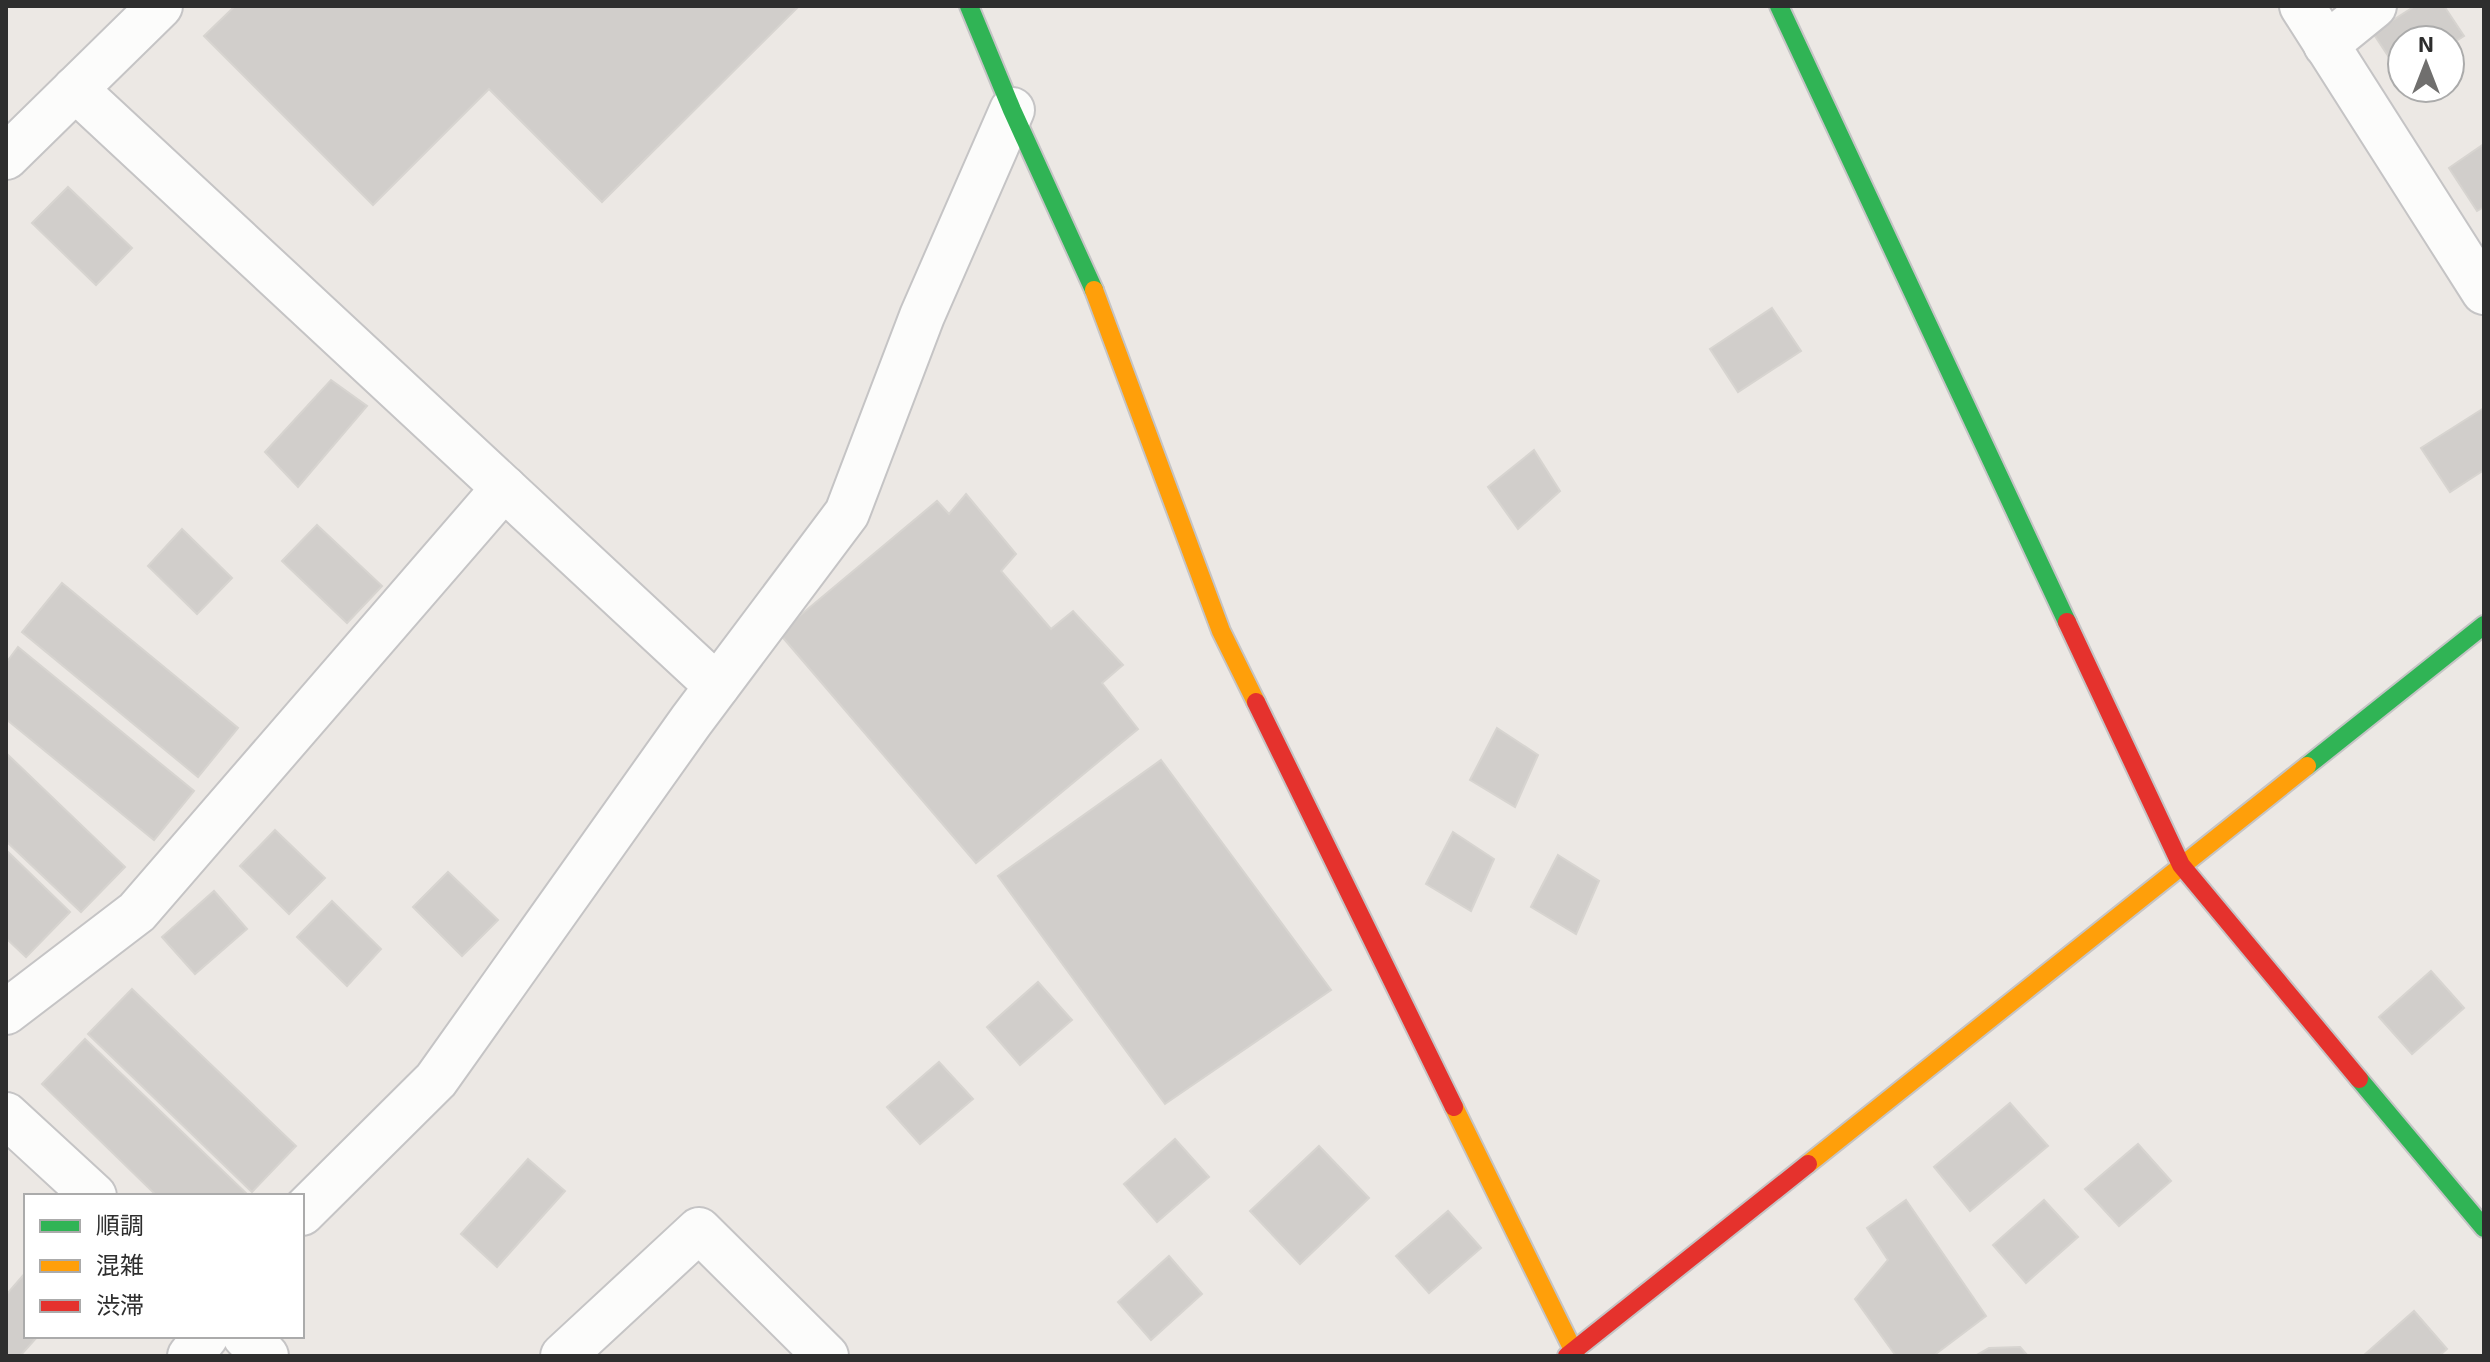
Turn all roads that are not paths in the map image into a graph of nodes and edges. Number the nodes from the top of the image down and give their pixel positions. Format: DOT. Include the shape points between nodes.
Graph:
graph roads {
  1 [pos="160,6"];
  2 [pos="1779,6"];
  3 [pos="2302,6"];
  4 [pos="977,8"];
  5 [pos="2348,28"];
  6 [pos="75,89"];
  7 [pos="1012,110"];
  8 [pos="6,157"];
  9 [pos="2484,292"];
  10 [pos="504,488"];
  11 [pos="2484,625"];
  12 [pos="717,686"];
  13 [pos="2181,865"];
  14 [pos="6,1012"];
  15 [pos="6,1115"];
  16 [pos="92,1194"];
  17 [pos="304,1211"];
  18 [pos="2484,1228"];
  19 [pos="204,1338"];
  20 [pos="247,1338"];
  21 [pos="1573,1354"];
  22 [pos="190,1356"];
  23 [pos="266,1356"];
  24 [pos="563,1356"];
  25 [pos="826,1356"];
  1 -- 6 [label="street"];
  2 -- 13 [label="street"];
  3 -- 5 [label="street"];
  4 -- 7 [label="street"];
  5 -- 9 [label="street"];
  6 -- 8 [label="street"];
  6 -- 10 [label="street"];
  7 -- 12 [label="street" via="922,316 847,513"];
  7 -- 21 [label="street" via="1084,264 1221,631"];
  10 -- 12 [label="street"];
  10 -- 14 [label="street" via="137,912"];
  11 -- 13 [label="street"];
  12 -- 17 [label="street" via="436,1080"];
  13 -- 18 [label="street"];
  13 -- 21 [label="street"];
  15 -- 16 [label="street"];
  19 -- 22 [label="street"];
  20 -- 23 [label="street"];
  24 -- 25 [label="street" via="699,1230"];
}
